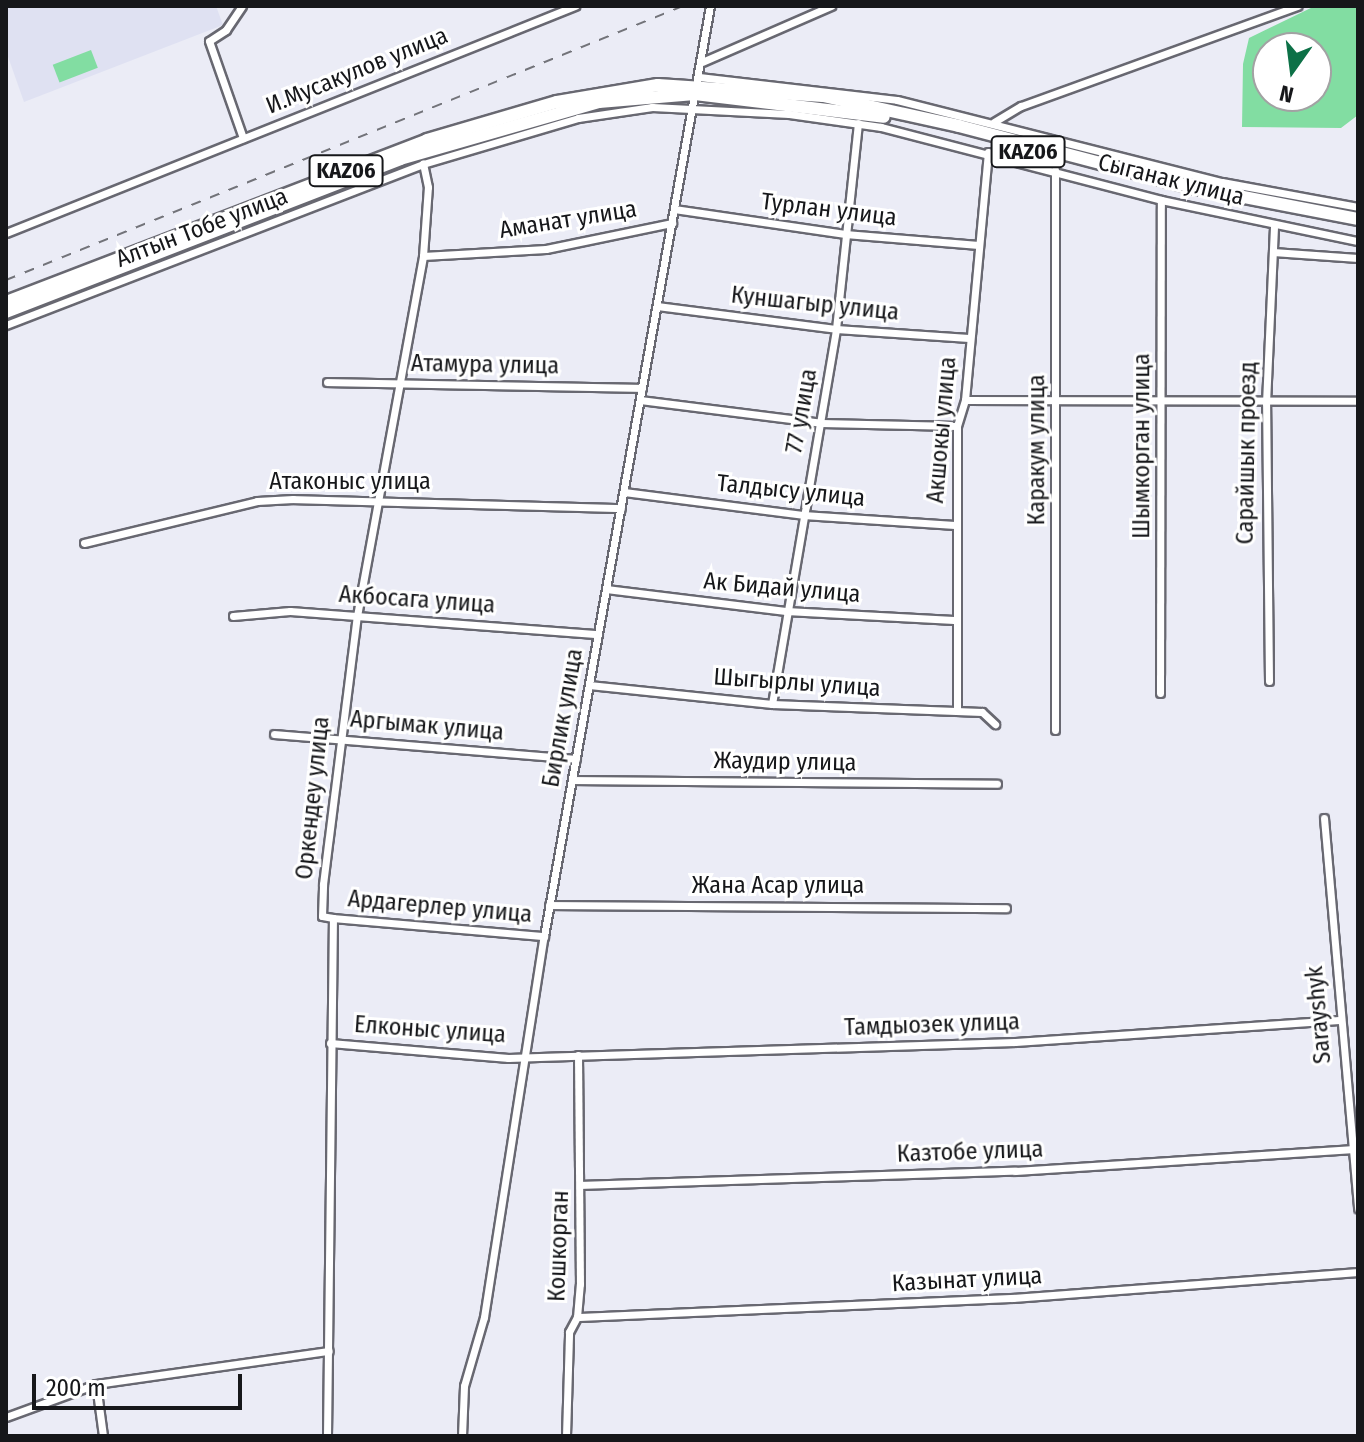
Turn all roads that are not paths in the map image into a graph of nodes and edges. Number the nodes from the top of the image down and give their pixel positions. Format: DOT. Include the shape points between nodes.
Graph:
graph roads {
  1 [pos="242,6"];
  2 [pos="575,6"];
  3 [pos="710,6"];
  4 [pos="831,6"];
  5 [pos="1297,6"];
  6 [pos="702,62"];
  7 [pos="697,85"];
  8 [pos="692,108"];
  9 [pos="994,122"];
  10 [pos="858,123"];
  11 [pos="243,138"];
  12 [pos="988,152"];
  13 [pos="423,164"];
  14 [pos="1055,170"];
  15 [pos="1161,200"];
  16 [pos="1358,207"];
  17 [pos="674,209"];
  18 [pos="1358,219"];
  19 [pos="672,223"];
  20 [pos="1274,226"];
  21 [pos="1358,227"];
  22 [pos="6,233"];
  23 [pos="845,234"];
  24 [pos="1358,241"];
  25 [pos="979,245"];
  26 [pos="1273,252"];
  27 [pos="423,256"];
  28 [pos="1358,258"];
  29 [pos="6,302"];
  30 [pos="657,306"];
  31 [pos="6,312"];
  32 [pos="6,325"];
  33 [pos="836,329"];
  34 [pos="969,338"];
  35 [pos="327,382"];
  36 [pos="400,383"];
  37 [pos="642,388"];
  38 [pos="640,400"];
  39 [pos="965,400"];
  40 [pos="1058,400"];
  41 [pos="1163,400"];
  42 [pos="1358,401"];
  43 [pos="1266,403"];
  44 [pos="821,423"];
  45 [pos="957,426"];
  46 [pos="624,492"];
  47 [pos="376,500"];
  48 [pos="621,508"];
  49 [pos="803,515"];
  50 [pos="955,525"];
  51 [pos="84,543"];
  52 [pos="606,589"];
  53 [pos="786,611"];
  54 [pos="233,616"];
  55 [pos="357,616"];
  56 [pos="954,620"];
  57 [pos="598,634"];
  58 [pos="1269,681"];
  59 [pos="589,685"];
  60 [pos="1160,693"];
  61 [pos="772,704"];
  62 [pos="957,711"];
  63 [pos="995,724"];
  64 [pos="1055,730"];
  65 [pos="274,734"];
  66 [pos="337,739"];
  67 [pos="576,759"];
  68 [pos="573,780"];
  69 [pos="997,784"];
  70 [pos="1324,818"];
  71 [pos="549,905"];
  72 [pos="1006,908"];
  73 [pos="333,918"];
  74 [pos="544,936"];
  75 [pos="1339,1020"];
  76 [pos="330,1043"];
  77 [pos="526,1054"];
  78 [pos="578,1055"];
  79 [pos="1355,1149"];
  80 [pos="582,1185"];
  81 [pos="1358,1209"];
  82 [pos="1358,1272"];
  83 [pos="577,1317"];
  84 [pos="329,1351"];
  85 [pos="96,1384"];
  86 [pos="6,1417"];
  87 [pos="103,1436"];
  88 [pos="327,1436"];
  89 [pos="462,1436"];
  90 [pos="566,1436"];
  1 -- 11 [label="street, И.Мусакулов улица" via="226,30 209,41"];
  2 -- 11 [label="street, И.Мусакулов улица"];
  3 -- 6 [label="street, Бирлик улица"];
  4 -- 6 [label="street"];
  5 -- 9 [label="street" via="1021,106"];
  6 -- 7 [label="street, Бирлик улица"];
  7 -- 8 [label="street, Бирлик улица"];
  7 -- 9 [label="street" via="826,88"];
  7 -- 18 [label="highway, KАZ06" via="823,96 893,110 1192,187"];
  7 -- 21 [label="highway, KАZ06" via="891,118 1190,194"];
  7 -- 29 [label="highway, KАZ06" via="598,93 472,126"];
  7 -- 31 [label="highway, KАZ06" via="614,99 474,134"];
  8 -- 10 [label="street, Сыганак улица"];
  8 -- 13 [label="street, Алтын Тобе улица" via="652,107 578,118"];
  8 -- 17 [label="street, Бирлик улица"];
  9 -- 16 [label="street" via="1222,182"];
  10 -- 12 [label="street, Сыганак улица"];
  10 -- 23 [label="street, 77 улица"];
  11 -- 22 [label="street, И.Мусакулов улица"];
  12 -- 14 [label="street, Сыганак улица"];
  12 -- 25 [label="street, Акшокы улица"];
  13 -- 27 [label="street, Оркендеу улица" via="428,187"];
  13 -- 32 [label="street, Алтын Тобе улица"];
  14 -- 15 [label="street, Сыганак улица"];
  14 -- 40 [label="street, Каракум улица"];
  15 -- 20 [label="street, Сыганак улица"];
  15 -- 41 [label="street, Шымкорган улица"];
  17 -- 19 [label="street, Бирлик улица"];
  17 -- 23 [label="street, Турлан улица"];
  19 -- 27 [label="street, Аманат улица" via="546,249"];
  19 -- 30 [label="street, Бирлик улица"];
  20 -- 24 [label="street, Сыганак улица"];
  20 -- 26 [label="street, Сарайшык проезд"];
  23 -- 25 [label="street, Турлан улица"];
  23 -- 33 [label="street, 77 улица"];
  25 -- 34 [label="street, Акшокы улица"];
  26 -- 28 [label="street"];
  26 -- 43 [label="street, Сарайшык проезд"];
  27 -- 36 [label="street, Оркендеу улица"];
  30 -- 33 [label="street, Куншагыр улица"];
  30 -- 37 [label="street, Бирлик улица"];
  33 -- 34 [label="street, Куншагыр улица"];
  33 -- 44 [label="street, 77 улица"];
  34 -- 39 [label="street, Акшокы улица"];
  35 -- 36 [label="street, Атамура улица"];
  36 -- 37 [label="street, Атамура улица"];
  36 -- 47 [label="street, Оркендеу улица"];
  37 -- 38 [label="street, Бирлик улица"];
  38 -- 44 [label="street"];
  38 -- 46 [label="street, Бирлик улица"];
  39 -- 40 [label="street"];
  39 -- 45 [label="street, Акшокы улица"];
  40 -- 41 [label="street"];
  40 -- 64 [label="street, Каракум улица"];
  41 -- 43 [label="street"];
  41 -- 60 [label="street, Шымкорган улица"];
  42 -- 43 [label="street"];
  43 -- 58 [label="street, Сарайшык проезд"];
  44 -- 45 [label="street"];
  44 -- 49 [label="street, 77 улица"];
  45 -- 50 [label="street, Акшокы улица"];
  46 -- 48 [label="street, Бирлик улица"];
  46 -- 49 [label="street, Талдысу улица"];
  47 -- 48 [label="street, Атаконыс улица"];
  47 -- 51 [label="street, Атаконыс улица" via="257,501"];
  47 -- 55 [label="street, Оркендеу улица"];
  48 -- 52 [label="street, Бирлик улица"];
  49 -- 50 [label="street, Талдысу улица"];
  49 -- 53 [label="street, 77 улица"];
  50 -- 56 [label="street, Акшокы улица"];
  52 -- 53 [label="street, Ак Бидай улица"];
  52 -- 57 [label="street, Бирлик улица"];
  53 -- 56 [label="street, Ак Бидай улица"];
  53 -- 61 [label="street, 77 улица"];
  54 -- 55 [label="street, Акбосага улица" via="290,611"];
  55 -- 57 [label="street, Акбосага улица"];
  55 -- 66 [label="street, Оркендеу улица"];
  56 -- 62 [label="street, Акшокы улица"];
  57 -- 59 [label="street, Бирлик улица"];
  59 -- 61 [label="street, Шыгырлы улица"];
  59 -- 67 [label="street, Бирлик улица"];
  61 -- 62 [label="street, Шыгырлы улица"];
  62 -- 63 [label="street, Шыгырлы улица" via="987,713"];
  65 -- 66 [label="street, Аргымак улица"];
  66 -- 67 [label="street, Аргымак улица"];
  66 -- 73 [label="street, Оркендеу улица" via="322,916"];
  67 -- 68 [label="street, Бирлик улица"];
  68 -- 69 [label="street, Жаудир улица"];
  68 -- 71 [label="street, Бирлик улица"];
  70 -- 75 [label="street, Sarayshyk"];
  71 -- 72 [label="street, Жана Асар улица"];
  71 -- 74 [label="street, Бирлик улица"];
  73 -- 74 [label="street, Ардагерлер улица"];
  73 -- 76 [label="street, Оркендеу улица"];
  74 -- 77 [label="street, Бирлик улица"];
  75 -- 78 [label="street, Тамдыозек улица" via="1015,1042"];
  75 -- 79 [label="street, Sarayshyk"];
  76 -- 77 [label="street, Елконыс улица" via="508,1058"];
  76 -- 84 [label="street, Оркендеу улица"];
  77 -- 78 [label="street, Тамдыозек улица"];
  77 -- 89 [label="street, Бирлик улица" via="484,1317 464,1386"];
  78 -- 80 [label="street, Кошкорган"];
  79 -- 80 [label="street, Казтобе улица" via="1015,1171"];
  79 -- 81 [label="street, Sarayshyk"];
  80 -- 83 [label="street, Кошкорган"];
  82 -- 83 [label="street, Казынат улица" via="1013,1298"];
  83 -- 90 [label="street, Кошкорган" via="569,1332"];
  84 -- 85 [label="street"];
  84 -- 88 [label="street, Оркендеу улица"];
  85 -- 86 [label="street"];
  85 -- 87 [label="street"];
}
